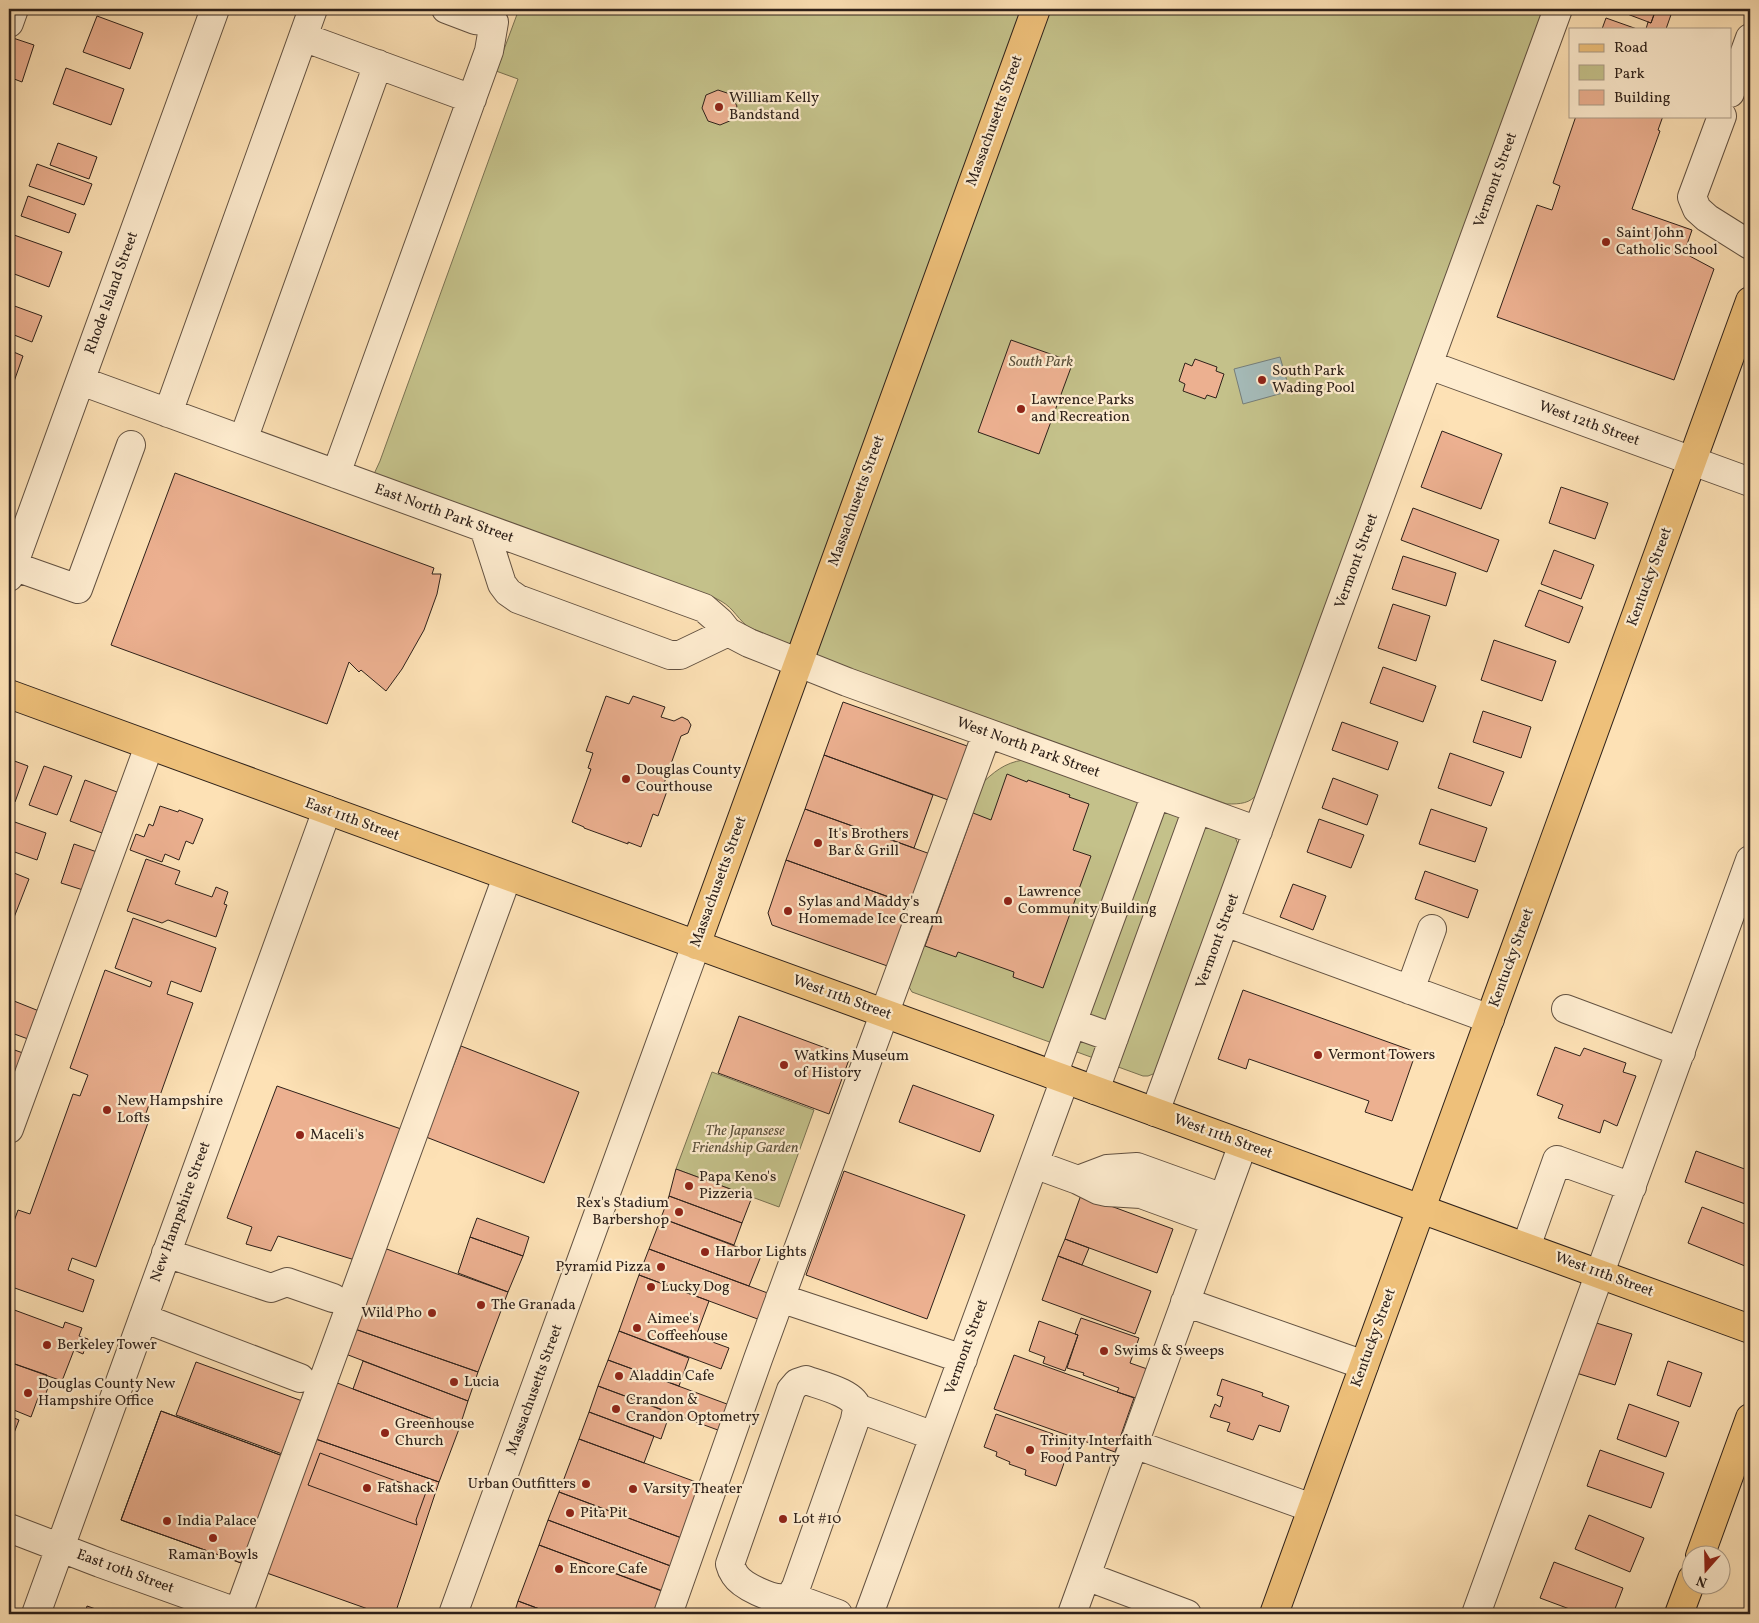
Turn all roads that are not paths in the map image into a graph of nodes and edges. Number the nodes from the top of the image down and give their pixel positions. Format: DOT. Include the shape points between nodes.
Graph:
graph roads {
  1 [pos="14,9"];
  2 [pos="215,9"];
  3 [pos="313,9"];
  4 [pos="446,9"];
  5 [pos="1036,9"];
  6 [pos="1558,9"];
  7 [pos="501,15"];
  8 [pos="9,23"];
  9 [pos="303,36"];
  10 [pos="1750,38"];
  11 [pos="378,64"];
  12 [pos="1732,88"];
  13 [pos="472,99"];
  14 [pos="1721,118"];
  15 [pos="1750,245"];
  16 [pos="1750,301"];
  17 [pos="1428,365"];
  18 [pos="80,380"];
  19 [pos="168,413"];
  20 [pos="243,440"];
  21 [pos="132,445"];
  22 [pos="1692,461"];
  23 [pos="336,474"];
  24 [pos="1750,482"];
  25 [pos="484,528"];
  26 [pos="11,571"];
  27 [pos="728,632"];
  28 [pos="798,662"];
  29 [pos="9,694"];
  30 [pos="987,733"];
  31 [pos="149,746"];
  32 [pos="1156,794"];
  33 [pos="1197,809"];
  34 [pos="327,810"];
  35 [pos="1146,823"];
  36 [pos="1258,831"];
  37 [pos="1187,838"];
  38 [pos="1750,860"];
  39 [pos="508,876"];
  40 [pos="1225,922"];
  41 [pos="1432,929"];
  42 [pos="696,945"];
  43 [pos="1410,990"];
  44 [pos="1566,1009"];
  45 [pos="884,1014"];
  46 [pos="1490,1019"];
  47 [pos="1072,1023"];
  48 [pos="1114,1038"];
  49 [pos="1681,1052"];
  50 [pos="1059,1077"];
  51 [pos="1095,1090"];
  52 [pos="1155,1112"];
  53 [pos="9,1129"];
  54 [pos="1243,1144"];
  55 [pos="1034,1164"];
  56 [pos="1632,1187"];
  57 [pos="1219,1209"];
  58 [pos="1421,1209"];
  59 [pos="1526,1247"];
  60 [pos="166,1253"];
  61 [pos="1600,1274"];
  62 [pos="333,1298"];
  63 [pos="780,1298"];
  64 [pos="1185,1302"];
  65 [pos="143,1318"];
  66 [pos="1750,1329"];
  67 [pos="963,1359"];
  68 [pos="1364,1365"];
  69 [pos="300,1378"];
  70 [pos="857,1408"];
  71 [pos="1750,1418"];
  72 [pos="934,1436"];
  73 [pos="1134,1444"];
  74 [pos="1312,1508"];
  75 [pos="9,1528"];
  76 [pos="1704,1546"];
  77 [pos="60,1548"];
  78 [pos="1086,1576"];
  79 [pos="788,1596"];
  80 [pos="1686,1596"];
  81 [pos="36,1614"];
  82 [pos="239,1614"];
  83 [pos="453,1614"];
  84 [pos="668,1614"];
  85 [pos="838,1614"];
  86 [pos="870,1614"];
  87 [pos="1072,1614"];
  88 [pos="1187,1614"];
  89 [pos="1274,1614"];
  90 [pos="1476,1614"];
  91 [pos="1679,1614"];
  1 -- 8 [label="street"];
  2 -- 18 [label="street, Rhode Island Street"];
  3 -- 9 [label="street"];
  4 -- 7 [label="street" via="475,20"];
  5 -- 28 [label="main road, Massachusetts Street"];
  6 -- 17 [label="street, Vermont Street"];
  7 -- 13 [label="street"];
  9 -- 11 [label="street"];
  9 -- 19 [label="street"];
  10 -- 12 [label="street"];
  11 -- 13 [label="street"];
  11 -- 20 [label="street"];
  13 -- 23 [label="street"];
  14 -- 15 [label="street" via="1692,197 1697,209 1707,218"];
  16 -- 22 [label="main road, Kentucky Street"];
  17 -- 22 [label="street, West 12th Street"];
  17 -- 36 [label="street, Vermont Street"];
  18 -- 19 [label="street, East North Park Street"];
  18 -- 26 [label="street, Rhode Island Street"];
  19 -- 20 [label="street, East North Park Street"];
  20 -- 23 [label="street, East North Park Street"];
  21 -- 26 [label="street" via="78,590"];
  22 -- 24 [label="street, West 12th Street"];
  22 -- 46 [label="main road, Kentucky Street"];
  23 -- 25 [label="street, East North Park Street"];
  25 -- 27 [label="street, East North Park Street" via="704,608"];
  25 -- 27 [label="street" via="502,584 518,599 670,655 680,655"];
  27 -- 28 [label="street, East North Park Street"];
  28 -- 30 [label="street, West North Park Street"];
  28 -- 42 [label="main road, Massachusetts Street"];
  29 -- 31 [label="main road, East 11th Street"];
  30 -- 32 [label="street, West North Park Street"];
  30 -- 45 [label="street"];
  31 -- 34 [label="main road, East 11th Street"];
  31 -- 53 [label="street"];
  32 -- 33 [label="street, West North Park Street"];
  32 -- 35 [label="street, Vermont Street"];
  33 -- 36 [label="street, West North Park Street"];
  33 -- 37 [label="street"];
  34 -- 39 [label="main road, East 11th Street"];
  34 -- 60 [label="street, New Hampshire Street"];
  35 -- 37 [label="street"];
  35 -- 47 [label="street, Vermont Street"];
  36 -- 40 [label="street, Vermont Street"];
  37 -- 48 [label="street"];
  38 -- 49 [label="street"];
  39 -- 42 [label="main road, East 11th Street"];
  39 -- 82 [label="street"];
  40 -- 43 [label="street"];
  40 -- 52 [label="street, Vermont Street"];
  41 -- 43 [label="street"];
  42 -- 45 [label="main road, West 11th Street"];
  42 -- 83 [label="street, Massachusetts Street"];
  43 -- 46 [label="street"];
  44 -- 49 [label="street"];
  45 -- 50 [label="main road, West 11th Street"];
  45 -- 63 [label="street"];
  46 -- 58 [label="main road, Kentucky Street"];
  47 -- 48 [label="street"];
  47 -- 50 [label="street, Vermont Street"];
  48 -- 51 [label="street"];
  49 -- 56 [label="street"];
  50 -- 51 [label="main road, West 11th Street"];
  50 -- 55 [label="street, Vermont Street"];
  51 -- 52 [label="main road, West 11th Street"];
  52 -- 54 [label="main road, West 11th Street"];
  54 -- 57 [label="street"];
  54 -- 58 [label="main road, West 11th Street"];
  55 -- 57 [label="street" via="1078,1180 1106,1169 1138,1167"];
  55 -- 67 [label="street, Vermont Street"];
  56 -- 59 [label="street" via="1557,1160"];
  56 -- 61 [label="street"];
  57 -- 64 [label="street"];
  58 -- 59 [label="main road, West 11th Street"];
  58 -- 68 [label="main road, Kentucky Street"];
  59 -- 61 [label="main road, West 11th Street"];
  60 -- 62 [label="street" via="271,1288 287,1282"];
  60 -- 65 [label="street, New Hampshire Street"];
  61 -- 66 [label="main road, West 11th Street"];
  61 -- 90 [label="street"];
  63 -- 67 [label="street"];
  63 -- 84 [label="street"];
  64 -- 68 [label="street"];
  64 -- 73 [label="street"];
  65 -- 69 [label="street"];
  65 -- 77 [label="street, New Hampshire Street"];
  67 -- 72 [label="street, Vermont Street"];
  68 -- 74 [label="main road, Kentucky Street"];
  70 -- 72 [label="street"];
  70 -- 79 [label="street" via="796,1587"];
  70 -- 79 [label="street" via="844,1394 806,1380 791,1390 730,1564 734,1575 747,1587 777,1597"];
  71 -- 76 [label="main road"];
  72 -- 86 [label="street, Vermont Street"];
  73 -- 74 [label="street"];
  73 -- 78 [label="street"];
  74 -- 89 [label="main road, Kentucky Street"];
  75 -- 77 [label="street, East 10th Street"];
  77 -- 81 [label="street, New Hampshire Street"];
  77 -- 82 [label="street, East 10th Street"];
  78 -- 87 [label="street"];
  78 -- 88 [label="street"];
  79 -- 85 [label="street"];
  80 -- 91 [label="main road"];
}
